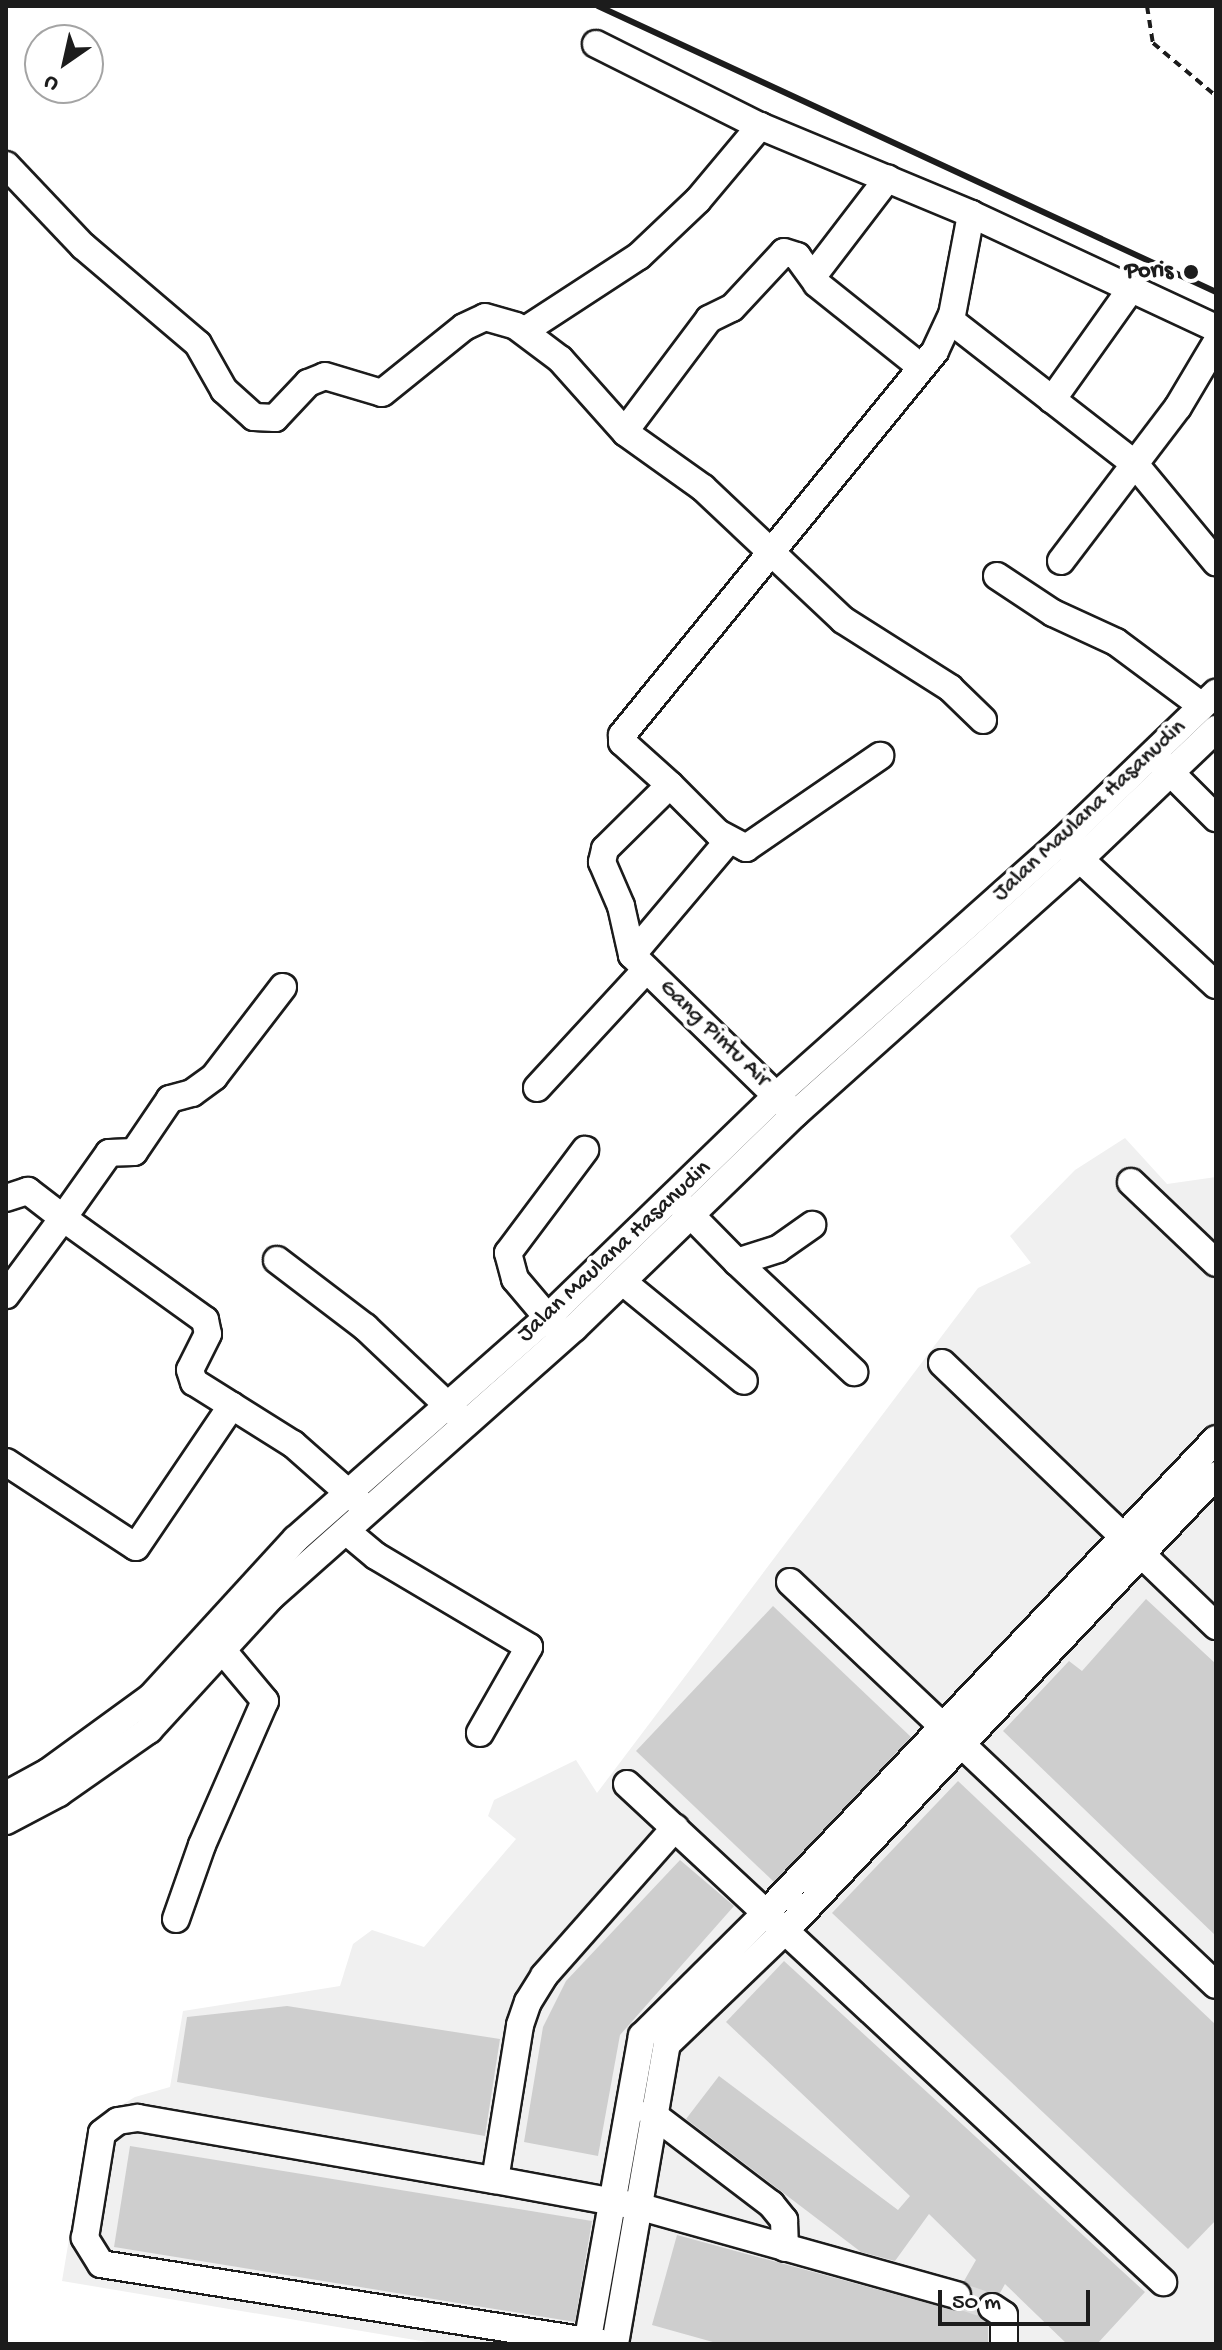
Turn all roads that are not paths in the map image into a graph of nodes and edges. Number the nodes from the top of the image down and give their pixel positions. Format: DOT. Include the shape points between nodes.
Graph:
graph roads {
  1 [pos="596,44"];
  2 [pos="760,126"];
  3 [pos="6,165"];
  4 [pos="888,178"];
  5 [pos="971,214"];
  6 [pos="813,276"];
  7 [pos="1131,289"];
  8 [pos="950,320"];
  9 [pos="1216,328"];
  10 [pos="524,331"];
  11 [pos="1216,343"];
  12 [pos="921,367"];
  13 [pos="1052,400"];
  14 [pos="625,431"];
  15 [pos="1134,463"];
  16 [pos="773,554"];
  17 [pos="1061,561"];
  18 [pos="1216,562"];
  19 [pos="997,576"];
  20 [pos="1211,709"];
  21 [pos="983,720"];
  22 [pos="880,756"];
  23 [pos="1173,774"];
  24 [pos="670,785"];
  25 [pos="1216,818"];
  26 [pos="729,840"];
  27 [pos="1070,850"];
  28 [pos="639,963"];
  29 [pos="1216,985"];
  30 [pos="283,987"];
  31 [pos="537,1088"];
  32 [pos="786,1104"];
  33 [pos="585,1150"];
  34 [pos="1131,1182"];
  35 [pos="6,1198"];
  36 [pos="689,1213"];
  37 [pos="63,1218"];
  38 [pos="812,1225"];
  39 [pos="731,1256"];
  40 [pos="277,1260"];
  41 [pos="1216,1263"];
  42 [pos="635,1294"];
  43 [pos="6,1295"];
  44 [pos="556,1328"];
  45 [pos="942,1363"];
  46 [pos="854,1372"];
  47 [pos="744,1381"];
  48 [pos="232,1405"];
  49 [pos="458,1415"];
  50 [pos="1216,1439"];
  51 [pos="6,1462"];
  52 [pos="1216,1475"];
  53 [pos="350,1494"];
  54 [pos="370,1511"];
  55 [pos="346,1531"];
  56 [pos="1132,1546"];
  57 [pos="790,1582"];
  58 [pos="262,1589"];
  59 [pos="1216,1626"];
  60 [pos="223,1651"];
  61 [pos="198,1663"];
  62 [pos="480,1733"];
  63 [pos="953,1735"];
  64 [pos="54,1783"];
  65 [pos="627,1784"];
  66 [pos="6,1795"];
  67 [pos="6,1821"];
  68 [pos="675,1828"];
  69 [pos="176,1919"];
  70 [pos="777,1921"];
  71 [pos="1216,1985"];
  72 [pos="651,2113"];
  73 [pos="495,2180"];
  74 [pos="614,2202"];
  75 [pos="641,2207"];
  76 [pos="785,2248"];
  77 [pos="1163,2282"];
  78 [pos="957,2295"];
  79 [pos="992,2307"];
  80 [pos="594,2343"];
  81 [pos="615,2344"];
  82 [pos="1004,2344"];
  1 -- 2 [label="street"];
  2 -- 4 [label="street"];
  2 -- 10 [label="street" via="698,200 639,256"];
  3 -- 10 [label="street" via="83,246 198,344 224,390 254,417 275,418 308,383 325,376 382,393 464,327 485,317"];
  4 -- 5 [label="street"];
  4 -- 6 [label="street"];
  5 -- 7 [label="street"];
  5 -- 8 [label="street"];
  6 -- 12 [label="street"];
  6 -- 14 [label="street" via="797,256 784,252 732,308 709,319"];
  7 -- 9 [label="street"];
  7 -- 13 [label="street"];
  8 -- 12 [label="street"];
  8 -- 13 [label="street"];
  10 -- 14 [label="street" via="560,359"];
  11 -- 15 [label="street" via="1178,407"];
  12 -- 16 [label="street"];
  13 -- 15 [label="street"];
  14 -- 16 [label="street" via="703,488"];
  15 -- 17 [label="street"];
  15 -- 18 [label="street"];
  16 -- 21 [label="street" via="843,620 950,688"];
  16 -- 24 [label="street" via="622,735 622,742"];
  19 -- 20 [label="street" via="1053,613 1116,642"];
  20 -- 23 [label="street, Jalan Maulana Hasanudin"];
  22 -- 26 [label="street" via="754,845 746,848"];
  23 -- 25 [label="street"];
  23 -- 27 [label="street, Jalan Maulana Hasanudin"];
  24 -- 26 [label="street"];
  24 -- 28 [label="street" via="605,849 602,862"];
  26 -- 28 [label="street"];
  27 -- 29 [label="street"];
  27 -- 32 [label="street, Jalan Maulana Hasanudin"];
  28 -- 31 [label="street"];
  28 -- 32 [label="street, Gang Pintu Air"];
  30 -- 37 [label="street" via="214,1077 192,1093 170,1099 134,1152 109,1153"];
  32 -- 36 [label="street, Jalan Maulana Hasanudin"];
  33 -- 44 [label="street" via="508,1253 515,1279"];
  34 -- 41 [label="street"];
  35 -- 37 [label="street" via="28,1191"];
  36 -- 39 [label="street"];
  36 -- 42 [label="street, Jalan Maulana Hasanudin"];
  36 -- 44 [label="street, Jalan Maulana Hasanudin"];
  37 -- 43 [label="street"];
  37 -- 48 [label="street" via="205,1320 208,1334 190,1378"];
  38 -- 39 [label="street" via="778,1249"];
  39 -- 46 [label="street"];
  40 -- 49 [label="street" via="365,1327"];
  42 -- 44 [label="street, Jalan Maulana Hasanudin"];
  42 -- 47 [label="street"];
  44 -- 49 [label="street, Jalan Maulana Hasanudin"];
  45 -- 56 [label="street"];
  48 -- 51 [label="street" via="136,1547"];
  48 -- 53 [label="street" via="293,1444"];
  49 -- 53 [label="street, Jalan Maulana Hasanudin"];
  49 -- 54 [label="street, Jalan Maulana Hasanudin"];
  50 -- 56 [label="street"];
  52 -- 56 [label="street"];
  53 -- 54 [label="street"];
  53 -- 58 [label="street, Jalan Maulana Hasanudin"];
  54 -- 55 [label="street, Jalan Maulana Hasanudin"];
  55 -- 58 [label="street, Jalan Maulana Hasanudin"];
  55 -- 62 [label="street" via="376,1556 529,1647"];
  56 -- 59 [label="street"];
  56 -- 63 [label="street"];
  57 -- 63 [label="street"];
  58 -- 60 [label="street, Jalan Maulana Hasanudin"];
  58 -- 61 [label="street, Jalan Maulana Hasanudin"];
  60 -- 61 [label="street, Jalan Maulana Hasanudin"];
  60 -- 69 [label="street" via="265,1701"];
  61 -- 64 [label="street, Jalan Maulana Hasanudin" via="118,1724"];
  63 -- 70 [label="street"];
  63 -- 71 [label="street"];
  64 -- 66 [label="street, Jalan Maulana Hasanudin"];
  64 -- 67 [label="street, Jalan Maulana Hasanudin"];
  65 -- 68 [label="street"];
  68 -- 70 [label="street"];
  68 -- 73 [label="street" via="544,1976 528,2002"];
  70 -- 72 [label="street" via="667,2044"];
  70 -- 74 [label="street" via="642,2036 634,2058"];
  70 -- 77 [label="street"];
  72 -- 75 [label="street"];
  72 -- 76 [label="street" via="771,2204 784,2220"];
  73 -- 74 [label="street"];
  73 -- 80 [label="street" via="138,2118 118,2121 102,2133 85,2238 101,2264 112,2269"];
  74 -- 75 [label="street"];
  74 -- 80 [label="street"];
  75 -- 76 [label="street"];
  75 -- 81 [label="street"];
  76 -- 78 [label="street"];
  79 -- 82 [label="street" via="1004,2315"];
}
